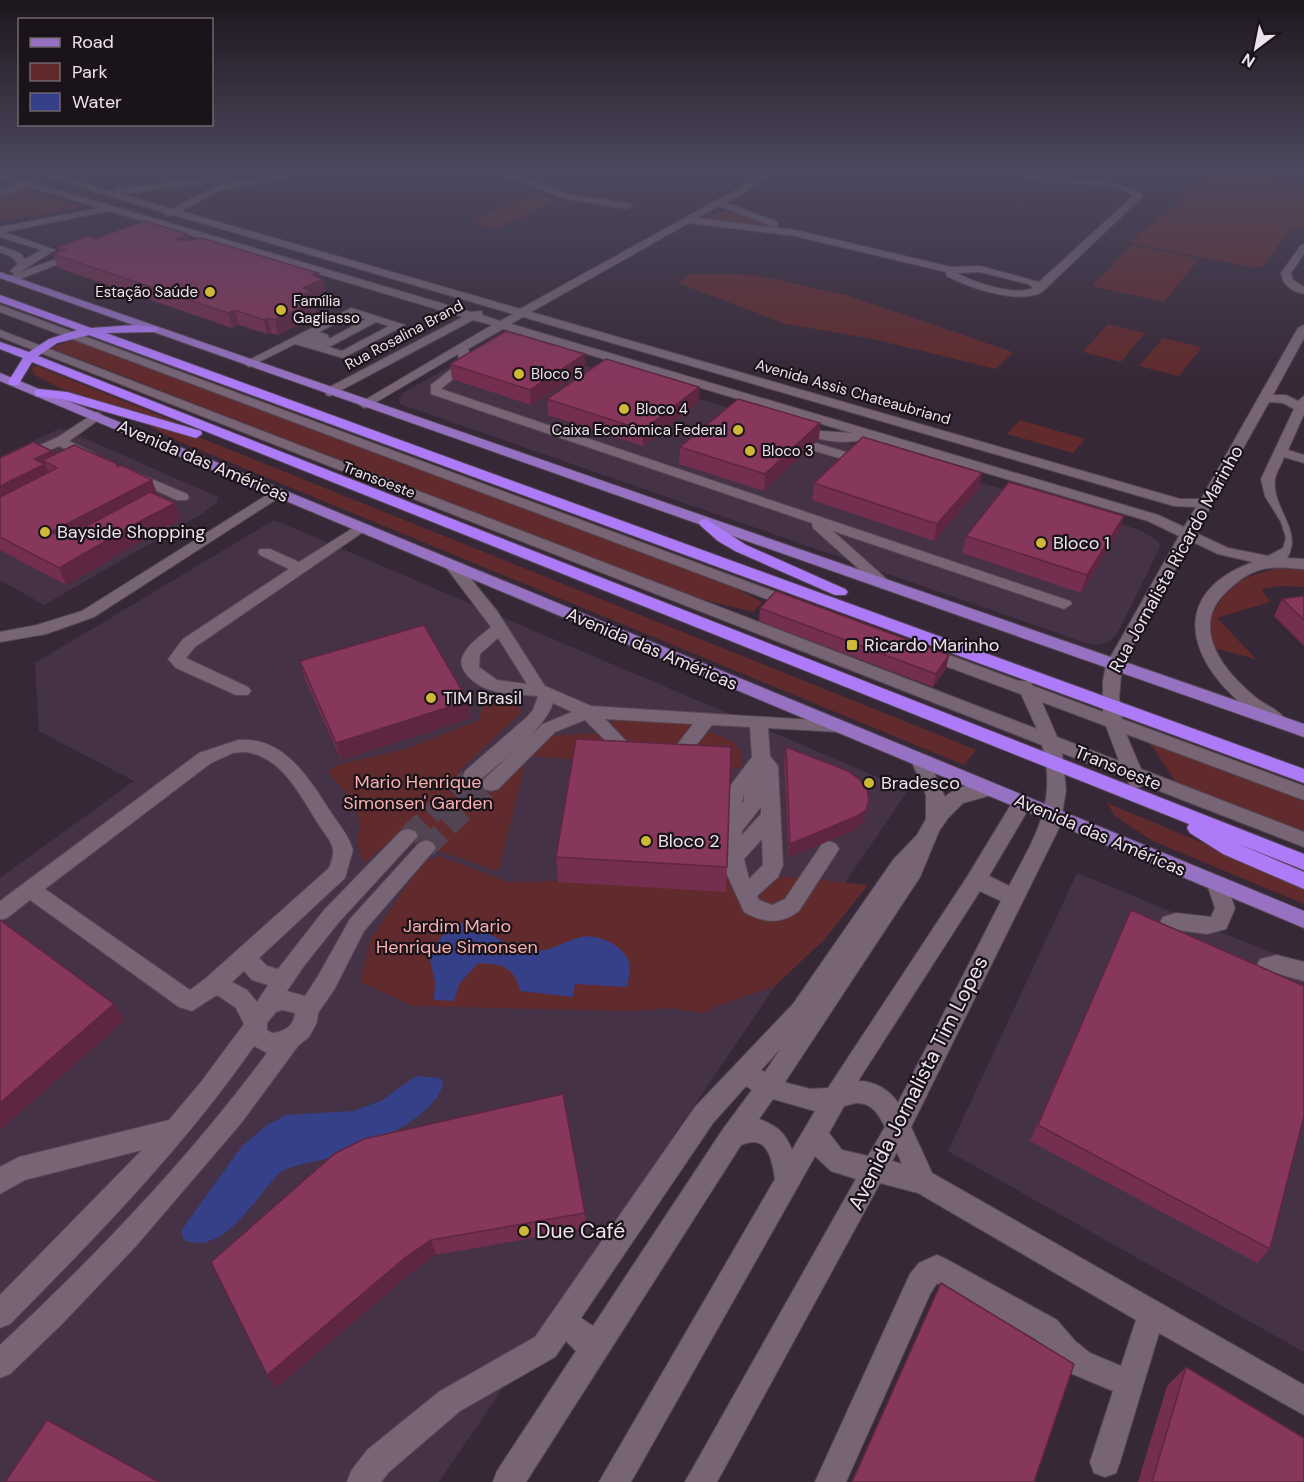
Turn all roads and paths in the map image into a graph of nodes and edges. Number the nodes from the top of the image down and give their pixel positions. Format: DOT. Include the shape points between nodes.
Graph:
graph roads {
  1 [pos="28,242"];
  2 [pos="224,242"];
  3 [pos="276,242"];
  4 [pos="648,242"];
  5 [pos="830,242"];
  6 [pos="1089,242"];
  7 [pos="1304,247"];
  8 [pos="0,249"];
  9 [pos="254,251"];
  10 [pos="309,251"];
  11 [pos="86,252"];
  12 [pos="287,261"];
  13 [pos="24,264"];
  14 [pos="951,270"];
  15 [pos="6,278"];
  16 [pos="1038,290"];
  17 [pos="1304,291"];
  18 [pos="0,298"];
  19 [pos="493,304"];
  20 [pos="0,310"];
  21 [pos="522,313"];
  22 [pos="472,316"];
  23 [pos="375,318"];
  24 [pos="502,325"];
  25 [pos="1304,328"];
  26 [pos="153,329"];
  27 [pos="92,332"];
  28 [pos="0,333"];
  29 [pos="74,335"];
  30 [pos="295,340"];
  31 [pos="334,340"];
  32 [pos="614,340"];
  33 [pos="0,345"];
  34 [pos="462,348"];
  35 [pos="34,352"];
  36 [pos="594,353"];
  37 [pos="249,363"];
  38 [pos="0,377"];
  39 [pos="14,382"];
  40 [pos="330,392"];
  41 [pos="39,393"];
  42 [pos="1266,398"];
  43 [pos="1302,403"];
  44 [pos="364,404"];
  45 [pos="96,416"];
  46 [pos="57,441"];
  47 [pos="897,442"];
  48 [pos="817,445"];
  49 [pos="270,452"];
  50 [pos="1280,452"];
  51 [pos="1304,459"];
  52 [pos="0,468"];
  53 [pos="1124,487"];
  54 [pos="278,492"];
  55 [pos="182,497"];
  56 [pos="1206,502"];
  57 [pos="1112,506"];
  58 [pos="1280,511"];
  59 [pos="811,520"];
  60 [pos="1304,522"];
  61 [pos="706,523"];
  62 [pos="361,527"];
  63 [pos="1190,535"];
  64 [pos="265,552"];
  65 [pos="1269,561"];
  66 [pos="1304,564"];
  67 [pos="453,566"];
  68 [pos="300,568"];
  69 [pos="884,584"];
  70 [pos="772,597"];
  71 [pos="1064,604"];
  72 [pos="807,614"];
  73 [pos="881,620"];
  74 [pos="499,628"];
  75 [pos="0,636"];
  76 [pos="912,653"];
  77 [pos="950,661"];
  78 [pos="1114,665"];
  79 [pos="1015,670"];
  80 [pos="1027,690"];
  81 [pos="242,692"];
  82 [pos="543,692"];
  83 [pos="1109,704"];
  84 [pos="588,712"];
  85 [pos="707,719"];
  86 [pos="759,722"];
  87 [pos="1113,722"];
  88 [pos="839,726"];
  89 [pos="1296,728"];
  90 [pos="1049,741"];
  91 [pos="920,760"];
  92 [pos="757,763"];
  93 [pos="1055,765"];
  94 [pos="1134,774"];
  95 [pos="472,776"];
  96 [pos="1304,776"];
  97 [pos="491,784"];
  98 [pos="988,789"];
  99 [pos="1304,793"];
  100 [pos="1146,800"];
  101 [pos="1022,803"];
  102 [pos="1176,812"];
  103 [pos="772,815"];
  104 [pos="1053,816"];
  105 [pos="936,821"];
  106 [pos="408,836"];
  107 [pos="1304,840"];
  108 [pos="924,841"];
  109 [pos="426,848"];
  110 [pos="829,849"];
  111 [pos="735,857"];
  112 [pos="1304,862"];
  113 [pos="338,872"];
  114 [pos="1304,881"];
  115 [pos="974,884"];
  116 [pos="1216,884"];
  117 [pos="360,885"];
  118 [pos="31,890"];
  119 [pos="745,895"];
  120 [pos="1012,898"];
  121 [pos="0,912"];
  122 [pos="1303,920"];
  123 [pos="1163,937"];
  124 [pos="245,958"];
  125 [pos="1304,972"];
  126 [pos="281,979"];
  127 [pos="1260,981"];
  128 [pos="214,985"];
  129 [pos="306,1012"];
  130 [pos="259,1018"];
  131 [pos="288,1041"];
  132 [pos="744,1073"];
  133 [pos="769,1086"];
  134 [pos="837,1096"];
  135 [pos="897,1129"];
  136 [pos="177,1130"];
  137 [pos="816,1134"];
  138 [pos="732,1137"];
  139 [pos="875,1170"];
  140 [pos="788,1180"];
  141 [pos="0,1182"];
  142 [pos="923,1182"];
  143 [pos="0,1314"];
  144 [pos="1151,1315"];
  145 [pos="563,1322"];
  146 [pos="591,1351"];
  147 [pos="0,1364"];
  148 [pos="1130,1384"];
  149 [pos="1304,1401"];
  150 [pos="1105,1462"];
  151 [pos="362,1482"];
  152 [pos="508,1482"];
  153 [pos="614,1482"];
  154 [pos="700,1482"];
  155 [pos="830,1482"];
  1 -- 13 [label="street" via="50,250"];
  2 -- 9 [label="street, Avenida Assis Chateaubriand"];
  3 -- 9 [label="street" via="272,248"];
  3 -- 10 [label="street, Avenida Assis Chateaubriand"];
  4 -- 21 [label="street"];
  5 -- 14 [label="street"];
  6 -- 16 [label="street"];
  7 -- 17 [label="street" via="1286,273 1289,283"];
  8 -- 13 [label="street" via="16,255"];
  9 -- 12 [label="street, Avenida Assis Chateaubriand"];
  10 -- 12 [label="street" via="289,254"];
  10 -- 19 [label="street, Avenida Assis Chateaubriand"];
  11 -- 15 [label="street"];
  12 -- 22 [label="street, Avenida Assis Chateaubriand"];
  13 -- 15 [label="street"];
  14 -- 16 [label="street" via="980,269 1012,276 1032,282"];
  14 -- 16 [label="street" via="951,274 969,282 1008,292"];
  15 -- 26 [label="main road"];
  18 -- 27 [label="highway"];
  19 -- 21 [label="street, Avenida Assis Chateaubriand"];
  19 -- 22 [label="street, Rua Rosalina Brand"];
  20 -- 29 [label="street, Transoeste"];
  21 -- 24 [label="street"];
  21 -- 32 [label="street, Avenida Assis Chateaubriand"];
  22 -- 24 [label="street, Avenida Assis Chateaubriand"];
  22 -- 40 [label="street, Rua Rosalina Brand"];
  23 -- 30 [label="street" via="399,325 343,355"];
  23 -- 31 [label="street"];
  23 -- 31 [label="street" via="351,311 309,332"];
  24 -- 34 [label="street"];
  24 -- 36 [label="street, Avenida Assis Chateaubriand"];
  25 -- 42 [label="street, Rua Jornalista Ricardo Marinho"];
  26 -- 27 [label="highway"];
  26 -- 37 [label="main road"];
  27 -- 29 [label="highway"];
  27 -- 73 [label="highway"];
  28 -- 35 [label="street, Transoeste"];
  29 -- 35 [label="highway"];
  29 -- 70 [label="street, Transoeste"];
  30 -- 31 [label="street" via="302,336 327,344"];
  30 -- 37 [label="street"];
  32 -- 36 [label="street" via="594,343"];
  32 -- 53 [label="street, Avenida Assis Chateaubriand"];
  33 -- 35 [label="highway, Avenida das Américas"];
  34 -- 44 [label="street"];
  34 -- 59 [label="street" via="465,359 461,367 435,391"];
  35 -- 39 [label="highway" via="19,369"];
  35 -- 49 [label="highway, Avenida das Américas"];
  35 -- 90 [label="street, Transoeste"];
  36 -- 47 [label="street, Avenida Assis Chateaubriand" via="775,406 802,429 828,437 873,435"];
  37 -- 40 [label="main road"];
  38 -- 39 [label="main road, Avenida das Américas"];
  39 -- 41 [label="main road, Avenida das Américas"];
  40 -- 44 [label="main road"];
  41 -- 45 [label="main road, Avenida das Américas"];
  41 -- 49 [label="highway" via="63,394 228,445"];
  42 -- 43 [label="street"];
  42 -- 56 [label="street, Rua Jornalista Ricardo Marinho"];
  43 -- 50 [label="street"];
  44 -- 61 [label="main road"];
  45 -- 46 [label="street"];
  45 -- 54 [label="main road, Avenida das Américas"];
  46 -- 52 [label="street"];
  46 -- 55 [label="street"];
  47 -- 48 [label="street" via="843,455"];
  47 -- 57 [label="street"];
  49 -- 93 [label="highway, Avenida das Américas"];
  50 -- 51 [label="street"];
  50 -- 58 [label="street" via="1267,487"];
  53 -- 56 [label="street, Avenida Assis Chateaubriand" via="1179,503"];
  53 -- 57 [label="street" via="1133,501"];
  54 -- 62 [label="main road, Avenida das Américas"];
  54 -- 75 [label="street" via="88,614 40,630"];
  56 -- 63 [label="street, Rua Jornalista Ricardo Marinho"];
  57 -- 63 [label="street" via="1153,518"];
  58 -- 60 [label="street"];
  58 -- 65 [label="street" via="1291,526 1292,546"];
  59 -- 69 [label="street"];
  59 -- 71 [label="street"];
  61 -- 69 [label="main road"];
  61 -- 73 [label="highway" via="726,542 847,596"];
  62 -- 67 [label="main road, Avenida das Américas"];
  62 -- 68 [label="street"];
  63 -- 65 [label="street" via="1223,551"];
  63 -- 78 [label="street, Rua Jornalista Ricardo Marinho"];
  64 -- 68 [label="street"];
  65 -- 66 [label="street"];
  65 -- 89 [label="street" via="1238,573 1216,589 1203,609 1201,624 1206,651 1231,687 1252,705"];
  67 -- 74 [label="street"];
  67 -- 88 [label="main road, Avenida das Américas"];
  68 -- 81 [label="street" via="189,643 176,659"];
  69 -- 78 [label="main road"];
  70 -- 72 [label="street, Transoeste"];
  70 -- 77 [label="street, Transoeste"];
  73 -- 79 [label="highway"];
  74 -- 82 [label="street"];
  74 -- 82 [label="street" via="475,650 471,668 495,686"];
  76 -- 77 [label="street, Transoeste" via="934,661"];
  77 -- 80 [label="street, Transoeste"];
  78 -- 83 [label="street, Rua Jornalista Ricardo Marinho"];
  78 -- 89 [label="main road"];
  79 -- 80 [label="street, Avenida Jornalista Tim Lopes"];
  79 -- 83 [label="highway"];
  80 -- 87 [label="street, Transoeste"];
  80 -- 90 [label="street, Avenida Jornalista Tim Lopes" via="1045,724"];
  82 -- 84 [label="street"];
  82 -- 95 [label="street" via="540,712 533,722"];
  83 -- 87 [label="street, Rua Jornalista Ricardo Marinho"];
  83 -- 96 [label="highway"];
  84 -- 85 [label="street"];
  84 -- 85 [label="street" via="625,749 657,758 682,750"];
  84 -- 97 [label="street" via="549,728"];
  85 -- 86 [label="street"];
  86 -- 88 [label="street"];
  86 -- 92 [label="street"];
  87 -- 94 [label="street, Rua Jornalista Ricardo Marinho"];
  87 -- 99 [label="street, Transoeste"];
  88 -- 91 [label="main road, Avenida das Américas"];
  90 -- 93 [label="street, Avenida Jornalista Tim Lopes"];
  90 -- 94 [label="street, Transoeste"];
  91 -- 98 [label="main road, Avenida das Américas"];
  91 -- 105 [label="street" via="935,795"];
  92 -- 103 [label="street" via="769,766"];
  92 -- 111 [label="street" via="754,803 732,829"];
  93 -- 100 [label="highway, Avenida das Américas"];
  93 -- 104 [label="street, Avenida Jornalista Tim Lopes" via="1059,787"];
  94 -- 100 [label="street, Rua Jornalista Ricardo Marinho"];
  94 -- 107 [label="street, Transoeste"];
  98 -- 101 [label="main road, Avenida das Américas"];
  98 -- 105 [label="street" via="955,799"];
  100 -- 102 [label="highway, Avenida das Américas"];
  101 -- 104 [label="main road, Avenida das Américas"];
  101 -- 115 [label="street"];
  102 -- 112 [label="highway, Avenida das Américas"];
  102 -- 114 [label="highway" via="1230,849"];
  103 -- 111 [label="street"];
  103 -- 119 [label="street" via="771,871"];
  104 -- 116 [label="main road, Avenida das Américas"];
  104 -- 120 [label="street, Avenida Jornalista Tim Lopes"];
  105 -- 108 [label="street"];
  106 -- 117 [label="street"];
  108 -- 132 [label="street" via="900,865 801,1011"];
  108 -- 133 [label="street" via="913,871"];
  109 -- 129 [label="street" via="357,925"];
  110 -- 119 [label="street" via="785,911 760,911 751,906"];
  111 -- 119 [label="street" via="735,870"];
  113 -- 117 [label="street"];
  113 -- 118 [label="street" via="344,851 338,838 290,770 275,756 250,746 232,747 205,758"];
  113 -- 124 [label="street"];
  115 -- 120 [label="street" via="987,883"];
  115 -- 134 [label="street"];
  116 -- 122 [label="main road, Avenida das Américas"];
  116 -- 123 [label="street" via="1225,908 1219,923 1204,926 1176,921 1170,923"];
  117 -- 126 [label="street"];
  118 -- 121 [label="street"];
  118 -- 128 [label="street" via="187,1000 198,999"];
  120 -- 135 [label="street, Avenida Jornalista Tim Lopes"];
  124 -- 126 [label="street" via="260,973"];
  124 -- 128 [label="street"];
  125 -- 127 [label="street" via="1287,965 1268,965"];
  126 -- 130 [label="street"];
  128 -- 130 [label="street" via="237,994"];
  129 -- 130 [label="street" via="290,1000"];
  129 -- 131 [label="street" via="305,1025"];
  130 -- 131 [label="street" via="256,1035 269,1044"];
  130 -- 136 [label="street"];
  131 -- 147 [label="street" via="265,1076 140,1225 54,1315"];
  132 -- 133 [label="street"];
  132 -- 145 [label="street" via="704,1115"];
  133 -- 134 [label="street" via="814,1101"];
  133 -- 138 [label="street"];
  134 -- 135 [label="street" via="854,1092 872,1094 891,1111"];
  134 -- 137 [label="street"];
  135 -- 139 [label="street, Avenida Jornalista Tim Lopes"];
  135 -- 142 [label="street"];
  136 -- 141 [label="street" via="19,1169"];
  136 -- 143 [label="street" via="110,1204"];
  137 -- 139 [label="street" via="823,1149 844,1166"];
  137 -- 140 [label="street"];
  138 -- 140 [label="street" via="750,1130 764,1132 775,1140 785,1161"];
  138 -- 146 [label="street"];
  139 -- 142 [label="street"];
  139 -- 154 [label="street, Avenida Jornalista Tim Lopes"];
  140 -- 153 [label="street"];
  142 -- 144 [label="street"];
  144 -- 148 [label="street"];
  144 -- 149 [label="street"];
  145 -- 146 [label="street" via="583,1336"];
  145 -- 151 [label="street" via="545,1347 450,1401 378,1461"];
  146 -- 152 [label="street"];
  148 -- 150 [label="street"];
  148 -- 155 [label="street" via="1080,1363 1047,1329 937,1268 928,1272 920,1284"];
}
